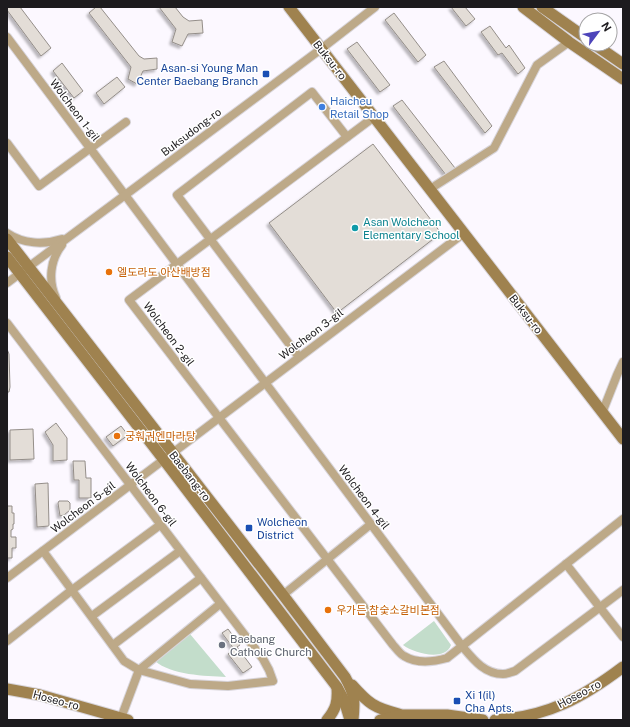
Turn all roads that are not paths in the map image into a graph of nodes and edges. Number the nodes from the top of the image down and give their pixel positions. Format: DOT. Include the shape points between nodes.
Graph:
graph roads {
  1 [pos="289,7"];
  2 [pos="375,7"];
  3 [pos="523,7"];
  4 [pos="542,7"];
  5 [pos="578,32"];
  6 [pos="7,38"];
  7 [pos="569,42"];
  8 [pos="321,49"];
  9 [pos="606,52"];
  10 [pos="623,64"];
  11 [pos="623,79"];
  12 [pos="374,117"];
  13 [pos="126,122"];
  14 [pos="347,137"];
  15 [pos="7,143"];
  16 [pos="90,149"];
  17 [pos="430,189"];
  18 [pos="125,196"];
  19 [pos="7,233"];
  20 [pos="464,233"];
  21 [pos="69,237"];
  22 [pos="7,239"];
  23 [pos="210,239"];
  24 [pos="7,257"];
  25 [pos="176,264"];
  26 [pos="24,271"];
  27 [pos="7,283"];
  28 [pos="61,310"];
  29 [pos="7,323"];
  30 [pos="300,357"];
  31 [pos="623,362"];
  32 [pos="265,383"];
  33 [pos="602,412"];
  34 [pos="219,418"];
  35 [pos="623,439"];
  36 [pos="168,457"];
  37 [pos="130,485"];
  38 [pos="623,519"];
  39 [pos="160,524"];
  40 [pos="371,524"];
  41 [pos="43,551"];
  42 [pos="180,552"];
  43 [pos="328,559"];
  44 [pos="566,564"];
  45 [pos="7,578"];
  46 [pos="201,578"];
  47 [pos="72,590"];
  48 [pos="623,590"];
  49 [pos="283,595"];
  50 [pos="220,604"];
  51 [pos="600,607"];
  52 [pos="92,616"];
  53 [pos="623,638"];
  54 [pos="7,641"];
  55 [pos="113,645"];
  56 [pos="462,646"];
  57 [pos="623,667"];
  58 [pos="139,670"];
  59 [pos="343,676"];
  60 [pos="337,687"];
  61 [pos="7,689"];
  62 [pos="558,707"];
  63 [pos="401,715"];
  64 [pos="533,717"];
  65 [pos="125,719"];
  66 [pos="327,720"];
  67 [pos="351,720"];
  68 [pos="380,720"];
  69 [pos="483,720"];
  70 [pos="495,720"];
  71 [pos="549,720"];
  1 -- 8 [label="street, Buksu-ro"];
  2 -- 8 [label="street, Buksudong-ro"];
  3 -- 7 [label="street"];
  4 -- 5 [label="street"];
  6 -- 16 [label="street, Wolcheon 1-gil"];
  7 -- 11 [label="street"];
  7 -- 17 [label="street" via="537,65 494,148"];
  8 -- 12 [label="street, Buksu-ro"];
  8 -- 18 [label="street, Buksudong-ro"];
  9 -- 10 [label="street"];
  12 -- 14 [label="street, Wolcheon 2-gil"];
  12 -- 17 [label="street, Buksu-ro"];
  13 -- 16 [label="street"];
  14 -- 23 [label="street, Wolcheon 2-gil"];
  14 -- 23 [label="street" via="312,92 177,195"];
  15 -- 16 [label="street" via="39,186"];
  16 -- 18 [label="street, Wolcheon 1-gil"];
  17 -- 20 [label="street, Buksu-ro"];
  18 -- 21 [label="street, Buksudong-ro"];
  18 -- 25 [label="street, Wolcheon 4-gil"];
  19 -- 21 [label="street" via="26,241 40,243 55,242"];
  20 -- 30 [label="street, Wolcheon 3-gil"];
  20 -- 33 [label="street, Buksu-ro"];
  21 -- 26 [label="street, Buksudong-ro"];
  21 -- 28 [label="street" via="52,264 54,294"];
  22 -- 26 [label="street, Baebang-ro"];
  23 -- 25 [label="street, Wolcheon 2-gil"];
  23 -- 30 [label="street"];
  24 -- 26 [label="street, Baebang-ro"];
  25 -- 32 [label="street, Wolcheon 4-gil"];
  25 -- 34 [label="street, Wolcheon 2-gil" via="129,300"];
  26 -- 27 [label="street, Buksudong-ro"];
  26 -- 28 [label="street, Baebang-ro"];
  26 -- 36 [label="street, Baebang-ro"];
  28 -- 36 [label="street, Baebang-ro"];
  29 -- 37 [label="street, Wolcheon 6-gil"];
  30 -- 32 [label="street, Wolcheon 3-gil"];
  31 -- 33 [label="street"];
  32 -- 34 [label="street, Wolcheon 3-gil"];
  32 -- 40 [label="street, Wolcheon 4-gil"];
  33 -- 35 [label="street, Buksu-ro"];
  34 -- 36 [label="street, Wolcheon 3-gil"];
  34 -- 43 [label="street, Wolcheon 2-gil"];
  36 -- 37 [label="street, Wolcheon 5-gil"];
  36 -- 49 [label="street, Baebang-ro"];
  36 -- 60 [label="street, Baebang-ro"];
  37 -- 39 [label="street, Wolcheon 6-gil"];
  37 -- 41 [label="street, Wolcheon 5-gil"];
  38 -- 44 [label="street"];
  39 -- 42 [label="street, Wolcheon 6-gil"];
  39 -- 47 [label="street"];
  40 -- 43 [label="street"];
  40 -- 56 [label="street, Wolcheon 4-gil"];
  41 -- 45 [label="street, Wolcheon 5-gil"];
  41 -- 47 [label="street"];
  42 -- 46 [label="street, Wolcheon 6-gil"];
  42 -- 52 [label="street"];
  43 -- 49 [label="street"];
  43 -- 56 [label="street, Wolcheon 2-gil" via="403,656 416,661 434,662 447,658"];
  44 -- 51 [label="street"];
  44 -- 56 [label="street"];
  46 -- 50 [label="street, Wolcheon 6-gil"];
  46 -- 55 [label="street"];
  47 -- 52 [label="street"];
  47 -- 54 [label="street"];
  48 -- 51 [label="street, Wolcheon 4-gil"];
  49 -- 59 [label="street, Baebang-ro"];
  50 -- 58 [label="street"];
  50 -- 58 [label="street, Wolcheon 6-gil" via="263,659 273,681 228,686 190,684"];
  51 -- 53 [label="street"];
  51 -- 56 [label="street, Wolcheon 4-gil" via="515,671 503,674 485,670"];
  52 -- 55 [label="street"];
  55 -- 58 [label="street" via="124,661"];
  57 -- 62 [label="street, Hoseo-ro" via="582,695"];
  58 -- 65 [label="street"];
  59 -- 63 [label="street" via="367,702"];
  59 -- 67 [label="street, Baebang-ro" via="355,702"];
  60 -- 66 [label="street" via="338,699 334,712"];
  60 -- 67 [label="street, Baebang-ro"];
  61 -- 65 [label="street, Hoseo-ro" via="40,695"];
  62 -- 64 [label="street, Hoseo-ro"];
  62 -- 71 [label="street"];
  63 -- 68 [label="street"];
  63 -- 69 [label="street" via="447,715"];
  64 -- 70 [label="street, Hoseo-ro"];
}
